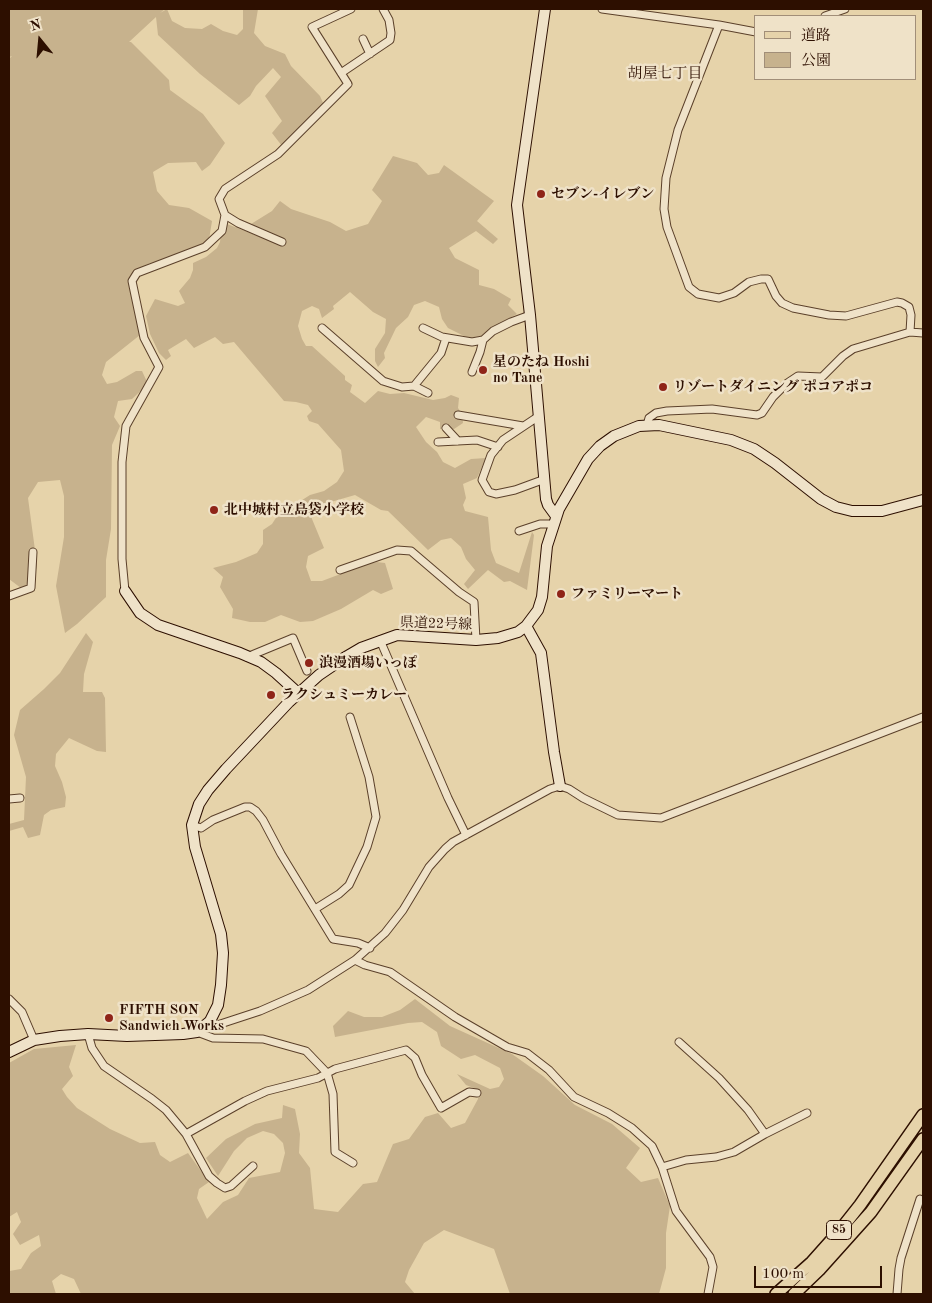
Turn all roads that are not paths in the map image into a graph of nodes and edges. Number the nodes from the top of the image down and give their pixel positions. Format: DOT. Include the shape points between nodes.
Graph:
graph roads {
  1 [pos="350,9"];
  2 [pos="383,9"];
  3 [pos="545,9"];
  4 [pos="602,9"];
  5 [pos="845,9"];
  6 [pos="828,15"];
  7 [pos="719,25"];
  8 [pos="754,32"];
  9 [pos="363,39"];
  10 [pos="370,54"];
  11 [pos="341,73"];
  12 [pos="225,215"];
  13 [pos="282,242"];
  14 [pos="530,315"];
  15 [pos="322,328"];
  16 [pos="423,328"];
  17 [pos="910,332"];
  18 [pos="923,333"];
  19 [pos="446,338"];
  20 [pos="482,340"];
  21 [pos="472,372"];
  22 [pos="414,386"];
  23 [pos="428,394"];
  24 [pos="458,416"];
  25 [pos="539,416"];
  26 [pos="647,425"];
  27 [pos="523,426"];
  28 [pos="446,428"];
  29 [pos="458,441"];
  30 [pos="438,442"];
  31 [pos="498,447"];
  32 [pos="545,479"];
  33 [pos="923,500"];
  34 [pos="555,520"];
  35 [pos="519,531"];
  36 [pos="33,552"];
  37 [pos="340,570"];
  38 [pos="126,591"];
  39 [pos="9,596"];
  40 [pos="526,626"];
  41 [pos="380,640"];
  42 [pos="476,640"];
  43 [pos="247,656"];
  44 [pos="307,671"];
  45 [pos="298,694"];
  46 [pos="350,717"];
  47 [pos="923,717"];
  48 [pos="560,786"];
  49 [pos="20,798"];
  50 [pos="9,799"];
  51 [pos="192,826"];
  52 [pos="466,835"];
  53 [pos="314,909"];
  54 [pos="370,948"];
  55 [pos="355,960"];
  56 [pos="9,999"];
  57 [pos="197,1032"];
  58 [pos="88,1034"];
  59 [pos="34,1040"];
  60 [pos="679,1042"];
  61 [pos="9,1052"];
  62 [pos="327,1073"];
  63 [pos="477,1093"];
  64 [pos="807,1113"];
  65 [pos="923,1116"];
  66 [pos="186,1134"];
  67 [pos="765,1134"];
  68 [pos="923,1140"];
  69 [pos="353,1163"];
  70 [pos="253,1166"];
  71 [pos="662,1167"];
  72 [pos="920,1199"];
  73 [pos="708,1294"];
  74 [pos="776,1294"];
  75 [pos="794,1294"];
  76 [pos="898,1294"];
  1 -- 11 [label="street" via="312,27"];
  2 -- 10 [label="street" via="389,20 390,40"];
  3 -- 14 [label="main road" via="517,205"];
  4 -- 7 [label="street"];
  5 -- 6 [label="street"];
  7 -- 8 [label="street"];
  7 -- 17 [label="street" via="678,130 666,178 664,210 667,227 689,287 698,294 719,298 734,293 749,282 768,279 782,303 829,315 846,316 902,303 910,307"];
  9 -- 10 [label="street"];
  10 -- 11 [label="street"];
  11 -- 12 [label="street" via="348,84 278,154 225,189 219,199"];
  12 -- 13 [label="street"];
  12 -- 38 [label="street" via="222,231 205,247 137,273 132,281 144,338 159,367 126,426 122,462 122,558"];
  14 -- 20 [label="street" via="492,331"];
  14 -- 25 [label="main road"];
  15 -- 22 [label="street" via="383,381 402,388"];
  16 -- 19 [label="street"];
  17 -- 18 [label="street"];
  17 -- 26 [label="street" via="853,349 822,378 798,376 757,415 712,409 667,411 656,413 649,418"];
  19 -- 20 [label="street" via="472,342"];
  19 -- 22 [label="street" via="441,353"];
  20 -- 21 [label="street"];
  22 -- 23 [label="street"];
  24 -- 27 [label="street"];
  25 -- 27 [label="street"];
  25 -- 32 [label="main road"];
  26 -- 33 [label="main road" via="714,435 754,449 821,499 852,511 882,511"];
  26 -- 34 [label="main road" via="621,432 600,446 588,459"];
  27 -- 31 [label="street"];
  28 -- 29 [label="street"];
  29 -- 30 [label="street"];
  29 -- 31 [label="street" via="476,440"];
  31 -- 32 [label="street" via="491,455 482,480 489,492 496,494 515,490"];
  32 -- 34 [label="main road" via="548,505"];
  34 -- 35 [label="street"];
  34 -- 40 [label="main road" via="547,546 542,597 538,610"];
  36 -- 39 [label="street" via="30,588"];
  37 -- 42 [label="street" via="397,550 411,551 474,602"];
  38 -- 43 [label="main road" via="140,613 158,625"];
  40 -- 42 [label="main road, 県道22号線" via="508,636"];
  40 -- 48 [label="main road" via="542,652"];
  41 -- 42 [label="main road, 県道22号線" via="405,635"];
  41 -- 45 [label="main road, 県道22号線" via="344,658"];
  41 -- 52 [label="street"];
  43 -- 44 [label="street" via="293,638"];
  43 -- 45 [label="main road" via="276,673"];
  45 -- 51 [label="main road, 県道22号線" via="208,790 199,804"];
  46 -- 53 [label="street" via="369,777 376,817 367,847 349,886"];
  47 -- 48 [label="street" via="661,818 618,815"];
  48 -- 52 [label="street"];
  49 -- 50 [label="street"];
  51 -- 53 [label="street" via="201,828 245,808 256,811"];
  51 -- 57 [label="main road, 県道22号線" via="195,847 221,934 224,961 215,1012"];
  52 -- 54 [label="street" via="438,856 403,910"];
  53 -- 54 [label="street" via="333,940 358,942"];
  54 -- 55 [label="street"];
  55 -- 57 [label="street" via="308,990 260,1011"];
  55 -- 71 [label="street" via="390,972 455,1017 508,1047 527,1053 549,1070 574,1097 632,1128 652,1146"];
  56 -- 59 [label="street" via="22,1012"];
  57 -- 58 [label="main road" via="135,1036"];
  57 -- 62 [label="street" via="213,1038 263,1039 306,1051"];
  58 -- 59 [label="main road"];
  58 -- 66 [label="street" via="92,1048 104,1066 166,1110"];
  59 -- 61 [label="main road"];
  60 -- 67 [label="street" via="719,1078"];
  62 -- 63 [label="street" via="406,1050 415,1058 442,1108 469,1092"];
  62 -- 66 [label="street" via="267,1091"];
  62 -- 69 [label="street" via="333,1094 335,1152"];
  64 -- 67 [label="street"];
  65 -- 74 [label="main road, 85" via="860,1205 812,1262"];
  66 -- 70 [label="street" via="209,1176 225,1188"];
  67 -- 71 [label="street" via="734,1152"];
  68 -- 75 [label="main road, 85" via="871,1212"];
  71 -- 73 [label="street" via="676,1211 710,1257 713,1266"];
  72 -- 76 [label="street" via="901,1258"];
}
